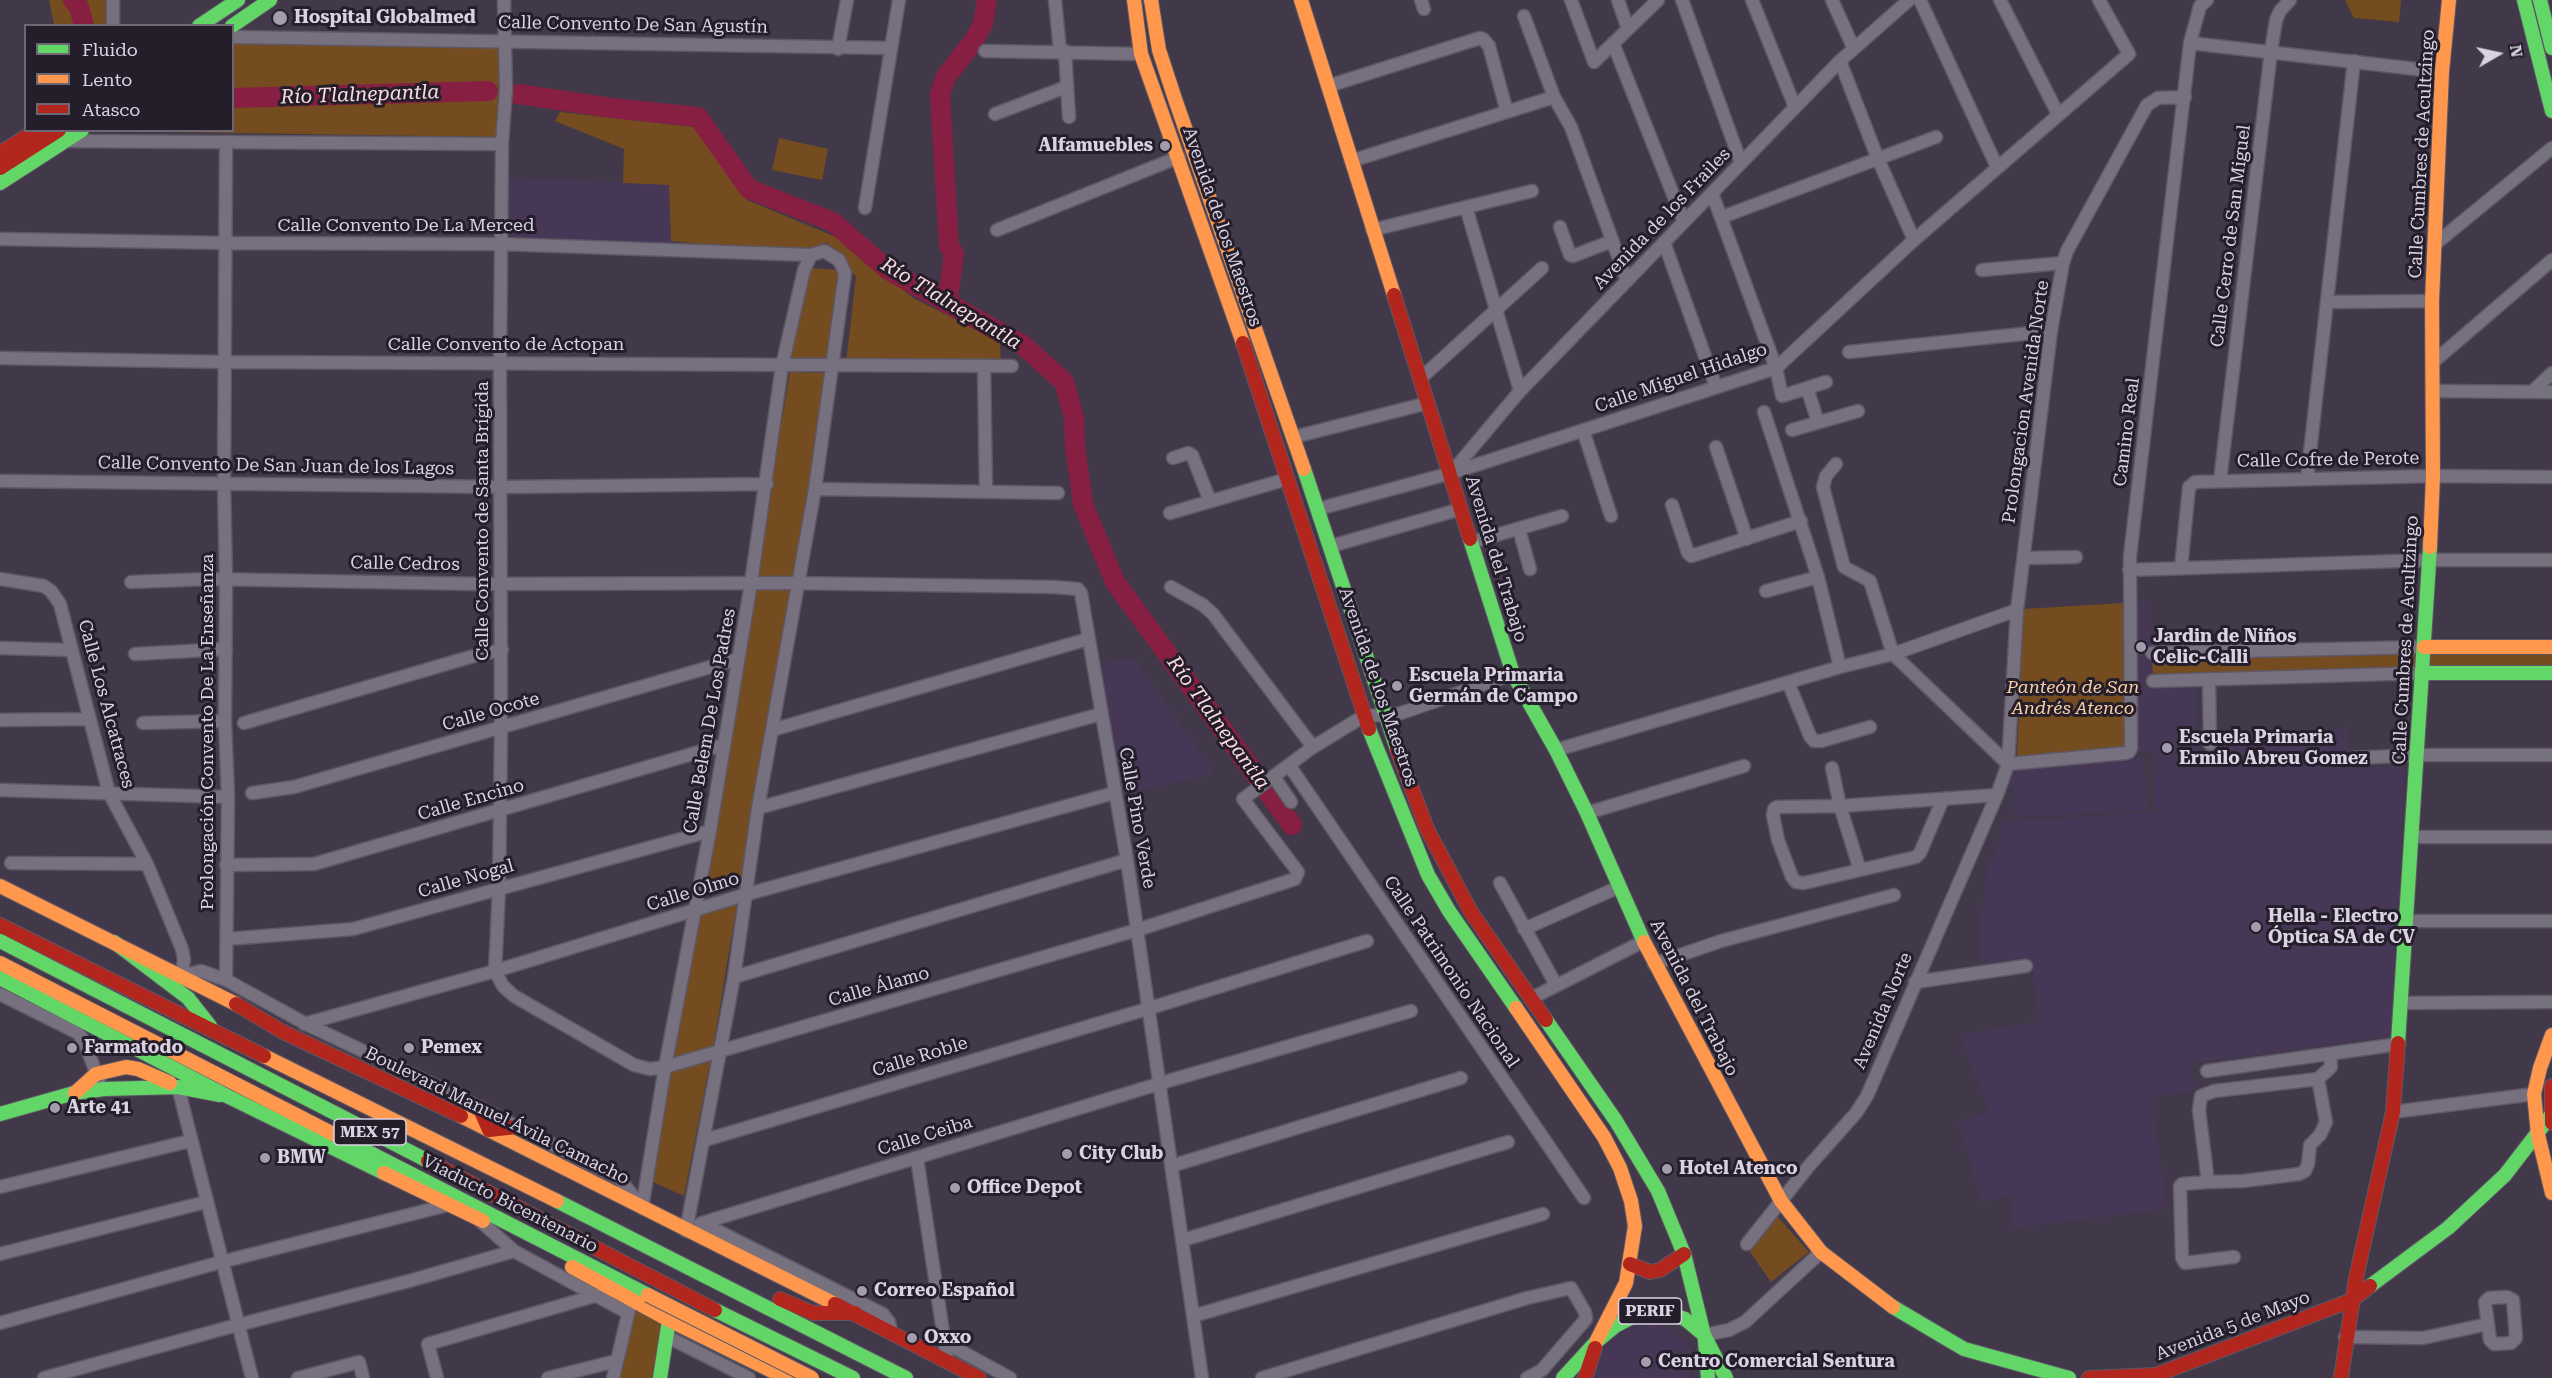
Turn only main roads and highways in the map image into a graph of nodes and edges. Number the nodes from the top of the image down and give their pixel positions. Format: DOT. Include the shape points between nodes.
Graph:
graph roads {
  1 [pos="270,0"];
  2 [pos="1134,0"];
  3 [pos="1152,0"];
  4 [pos="2449,0"];
  5 [pos="2524,0"];
  6 [pos="2540,0"];
  7 [pos="2545,0"];
  8 [pos="1305,1"];
  9 [pos="233,2"];
  10 [pos="2552,3"];
  11 [pos="202,24"];
  12 [pos="234,25"];
  13 [pos="2552,48"];
  14 [pos="2552,111"];
  15 [pos="34,132"];
  16 [pos="63,136"];
  17 [pos="0,153"];
  18 [pos="0,168"];
  19 [pos="0,183"];
  20 [pos="2424,647"];
  21 [pos="2552,647"];
  22 [pos="2423,673"];
  23 [pos="2552,673"];
  24 [pos="0,886"];
  25 [pos="0,925"];
  26 [pos="0,941"];
  27 [pos="114,942"];
  28 [pos="0,963"];
  29 [pos="0,978"];
  30 [pos="212,1029"];
  31 [pos="2552,1035"];
  32 [pos="2552,1086"];
  33 [pos="178,1087"];
  34 [pos="74,1093"];
  35 [pos="227,1096"];
  36 [pos="479,1107"];
  37 [pos="0,1114"];
  38 [pos="2551,1117"];
  39 [pos="517,1127"];
  40 [pos="489,1130"];
  41 [pos="2538,1135"];
  42 [pos="2552,1193"];
  43 [pos="1684,1254"];
  44 [pos="1630,1264"];
  45 [pos="696,1270"];
  46 [pos="2352,1300"];
  47 [pos="855,1313"];
  48 [pos="669,1320"];
  49 [pos="741,1323"];
  50 [pos="688,1329"];
  51 [pos="1704,1335"];
  52 [pos="1597,1341"];
  53 [pos="1723,1374"];
  54 [pos="660,1378"];
  55 [pos="786,1378"];
  56 [pos="812,1378"];
  57 [pos="853,1378"];
  58 [pos="906,1378"];
  59 [pos="979,1378"];
  60 [pos="1563,1378"];
  61 [pos="1585,1378"];
  62 [pos="1708,1378"];
  63 [pos="2069,1378"];
  64 [pos="2089,1378"];
  65 [pos="2341,1378"];
  1 -- 12 [label="main road"];
  2 -- 44 [label="main road, Avenida de los Maestros" via="1142,54 1226,291 1364,716 1428,875 1473,948 1604,1137 1620,1168 1635,1226"];
  3 -- 43 [label="main road, Avenida de los Maestros" via="1159,50 1175,99 1331,546 1384,715 1427,829 1470,912 1640,1161"];
  4 -- 20 [label="main road, Calle Cumbres de Acultzingo" via="2434,244 2433,476"];
  5 -- 14 [label="main road"];
  6 -- 13 [label="main road"];
  7 -- 10 [label="main road"];
  8 -- 63 [label="main road, Avenida del Trabajo" via="1372,230 1513,674 1587,813 1654,964 1781,1201 1821,1252 1901,1313 1964,1349"];
  9 -- 11 [label="main road"];
  15 -- 17 [label="main road"];
  16 -- 18 [label="main road"];
  16 -- 19 [label="main road"];
  20 -- 21 [label="main road"];
  20 -- 22 [label="main road, Calle Cumbres de Acultzingo"];
  22 -- 23 [label="main road"];
  22 -- 46 [label="main road, Calle Cumbres de Acultzingo" via="2393,1113"];
  24 -- 27 [label="main road, Boulevard Manuel Ávila Camacho"];
  25 -- 30 [label="main road, MEX 57"];
  26 -- 49 [label="main road, MEX 57"];
  27 -- 30 [label="main road" via="188,998"];
  27 -- 40 [label="main road, Boulevard Manuel Ávila Camacho" via="218,993 283,1032"];
  28 -- 56 [label="main road, Viaducto Bicentenario, bridge"];
  29 -- 35 [label="main road"];
  30 -- 45 [label="main road, MEX 57"];
  31 -- 41 [label="main road" via="2534,1094"];
  32 -- 38 [label="main road"];
  33 -- 34 [label="main road"];
  33 -- 34 [label="main road" via="126,1067 96,1074"];
  33 -- 35 [label="main road"];
  34 -- 37 [label="main road"];
  35 -- 48 [label="main road" via="478,1219"];
  36 -- 40 [label="main road"];
  38 -- 41 [label="main road, Avenida 5 de Mayo"];
  39 -- 40 [label="main road"];
  40 -- 47 [label="main road, Boulevard Manuel Ávila Camacho"];
  41 -- 42 [label="main road"];
  41 -- 46 [label="main road, Avenida 5 de Mayo" via="2505,1175 2448,1228"];
  43 -- 44 [label="main road" via="1650,1272"];
  43 -- 51 [label="main road, Avenida de los Maestros"];
  44 -- 52 [label="main road, Avenida de los Maestros" via="1620,1297"];
  45 -- 47 [label="main road" via="726,1274 813,1313"];
  45 -- 58 [label="main road, MEX 57"];
  46 -- 64 [label="main road, Avenida 5 de Mayo" via="2156,1375"];
  46 -- 65 [label="main road, Calle Cumbres de Acultzingo"];
  47 -- 59 [label="main road, Boulevard Manuel Ávila Camacho"];
  48 -- 50 [label="main road"];
  48 -- 54 [label="main road"];
  49 -- 50 [label="main road"];
  49 -- 57 [label="main road, MEX 57"];
  50 -- 55 [label="main road"];
  51 -- 52 [label="main road, PERIF" via="1685,1319 1647,1311 1625,1319"];
  51 -- 53 [label="main road, Avenida de los Maestros"];
  51 -- 62 [label="main road, Avenida de los Maestros / PERIF"];
  52 -- 60 [label="main road"];
  52 -- 61 [label="main road, Avenida de los Maestros"];
}
